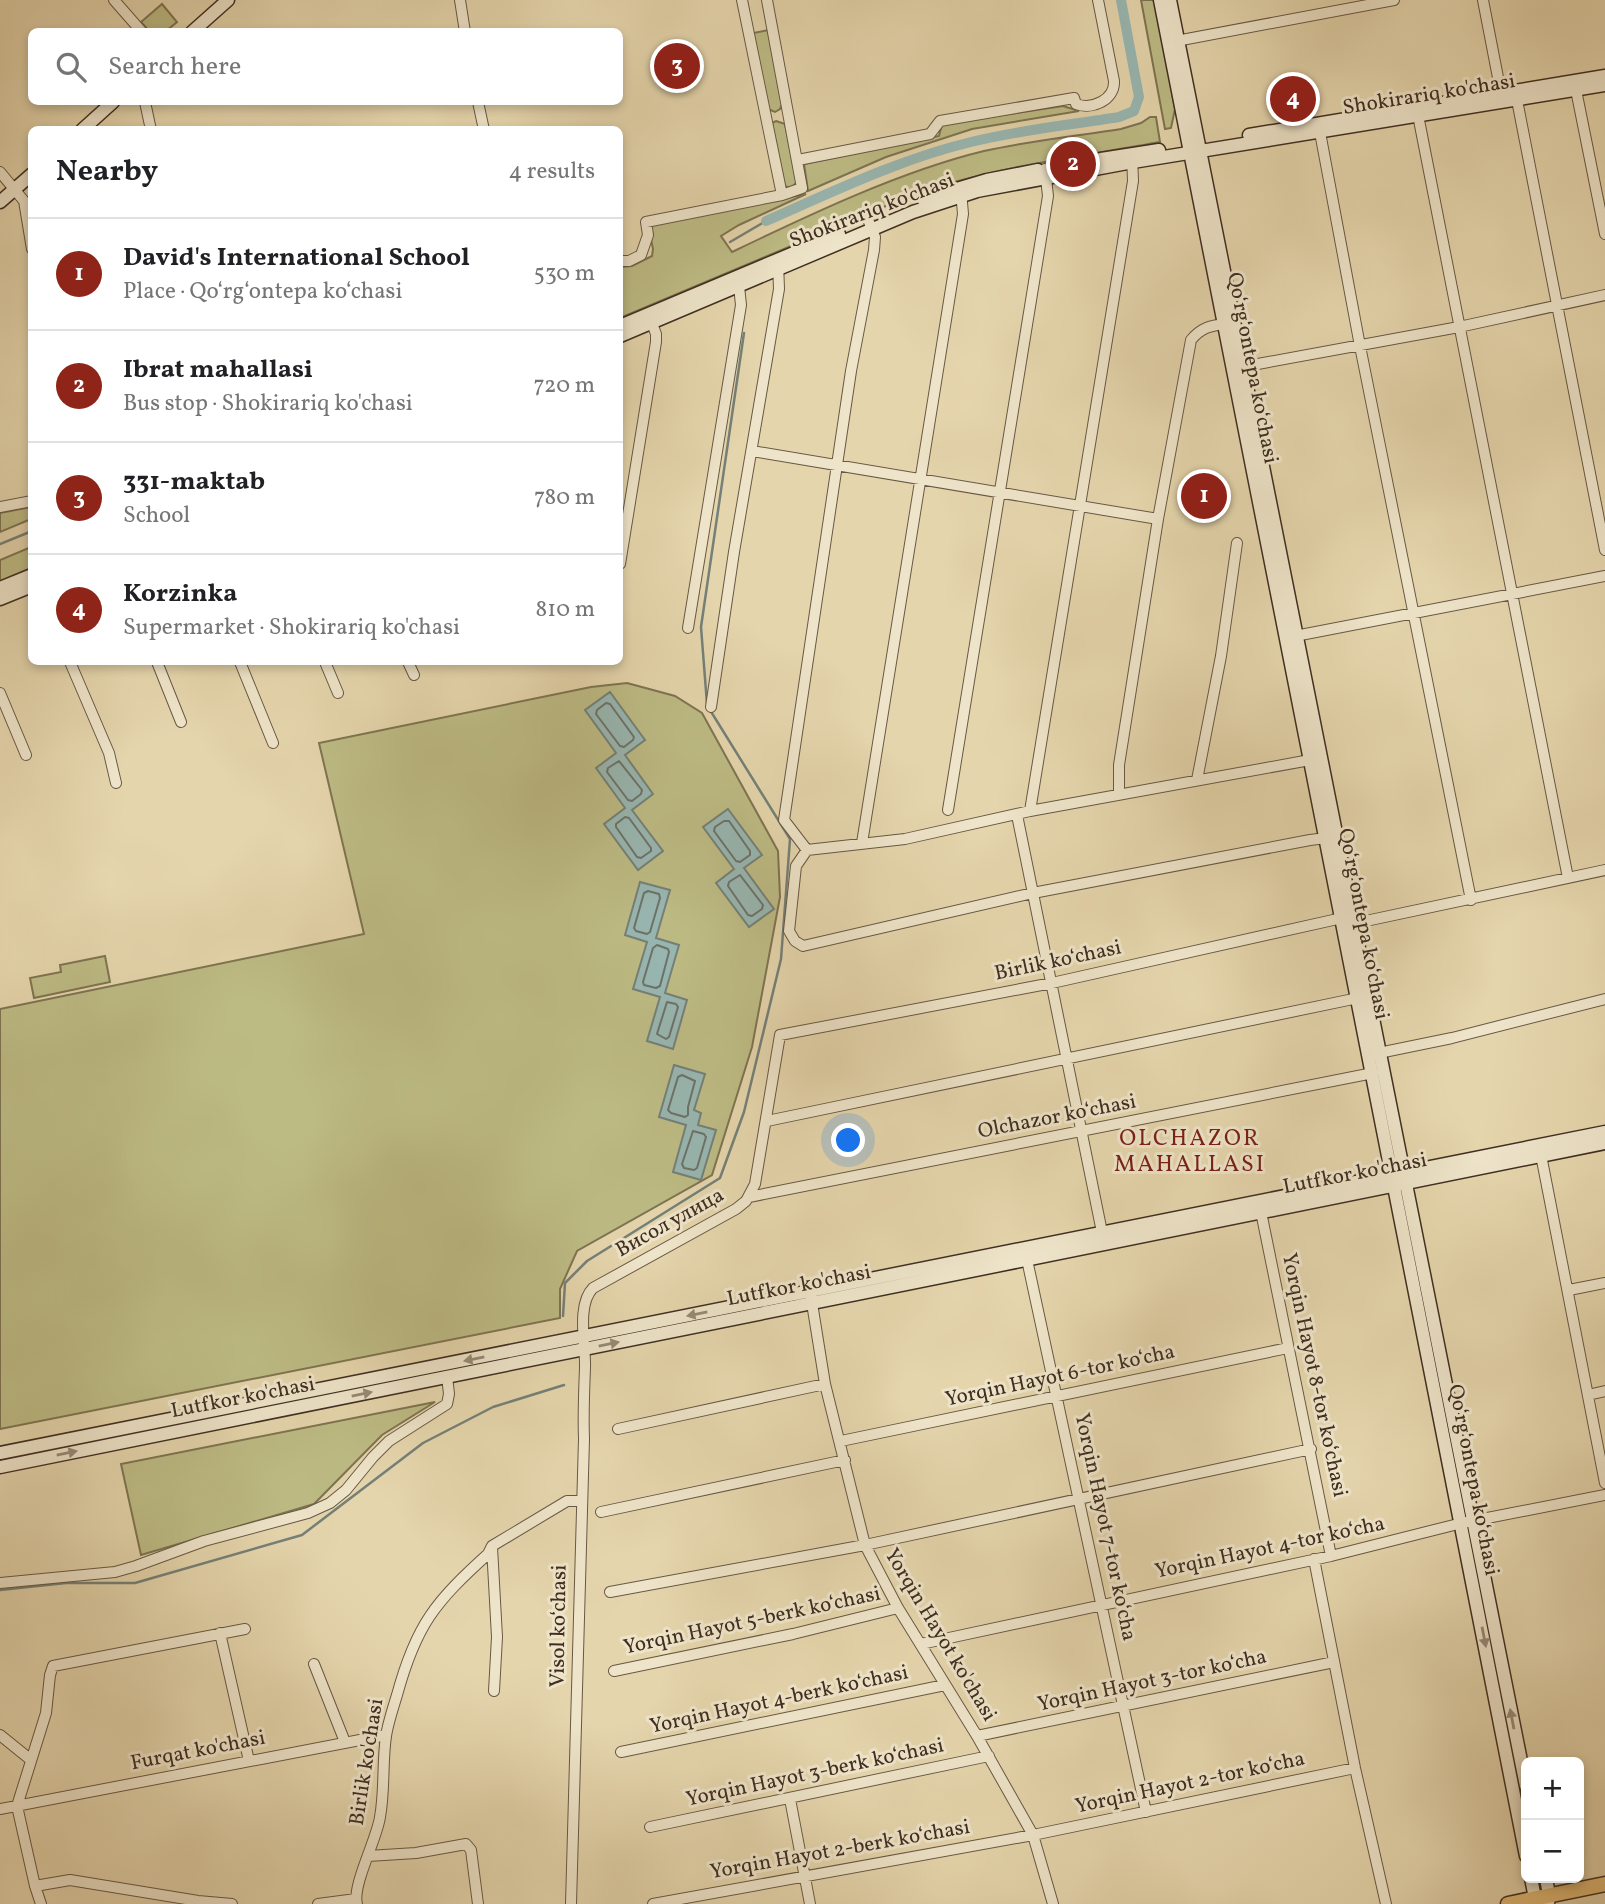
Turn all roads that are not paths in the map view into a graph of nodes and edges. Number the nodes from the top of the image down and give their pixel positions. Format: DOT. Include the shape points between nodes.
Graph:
graph roads {
  1 [pos="114,0"];
  2 [pos="228,0"];
  3 [pos="460,0"];
  4 [pos="742,0"];
  5 [pos="767,0"];
  6 [pos="1098,0"];
  7 [pos="1160,0"];
  8 [pos="1170,0"];
  9 [pos="1394,0"];
  10 [pos="1483,0"];
  11 [pos="138,28"];
  12 [pos="196,28"];
  13 [pos="464,28"];
  14 [pos="1173,42"];
  15 [pos="1605,76"];
  16 [pos="1605,85"];
  17 [pos="1575,86"];
  18 [pos="1501,93"];
  19 [pos="1516,95"];
  20 [pos="110,105"];
  21 [pos="146,105"];
  22 [pos="479,105"];
  23 [pos="1418,112"];
  24 [pos="86,126"];
  25 [pos="150,126"];
  26 [pos="483,126"];
  27 [pos="1319,128"];
  28 [pos="1194,149"];
  29 [pos="1133,158"];
  30 [pos="798,160"];
  31 [pos="0,172"];
  32 [pos="1046,173"];
  33 [pos="28,178"];
  34 [pos="16,188"];
  35 [pos="961,191"];
  36 [pos="782,195"];
  37 [pos="0,202"];
  38 [pos="1604,222"];
  39 [pos="28,225"];
  40 [pos="870,225"];
  41 [pos="1605,234"];
  42 [pos="623,261"];
  43 [pos="778,264"];
  44 [pos="739,286"];
  45 [pos="1605,295"];
  46 [pos="1556,305"];
  47 [pos="650,318"];
  48 [pos="1224,324"];
  49 [pos="623,325"];
  50 [pos="1459,327"];
  51 [pos="623,334"];
  52 [pos="1360,346"];
  53 [pos="1237,367"];
  54 [pos="752,451"];
  55 [pos="837,465"];
  56 [pos="919,479"];
  57 [pos="1001,493"];
  58 [pos="28,502"];
  59 [pos="1079,506"];
  60 [pos="0,507"];
  61 [pos="1158,519"];
  62 [pos="1237,543"];
  63 [pos="623,546"];
  64 [pos="1605,550"];
  65 [pos="1605,576"];
  66 [pos="28,577"];
  67 [pos="0,588"];
  68 [pos="28,588"];
  69 [pos="1511,594"];
  70 [pos="0,599"];
  71 [pos="1413,613"];
  72 [pos="688,628"];
  73 [pos="1291,637"];
  74 [pos="71,665"];
  75 [pos="158,665"];
  76 [pos="241,665"];
  77 [pos="326,665"];
  78 [pos="409,665"];
  79 [pos="414,675"];
  80 [pos="0,693"];
  81 [pos="338,693"];
  82 [pos="711,706"];
  83 [pos="181,722"];
  84 [pos="273,743"];
  85 [pos="26,755"];
  86 [pos="1310,760"];
  87 [pos="1197,780"];
  88 [pos="116,783"];
  89 [pos="1119,794"];
  90 [pos="948,810"];
  91 [pos="1030,811"];
  92 [pos="1017,816"];
  93 [pos="1326,838"];
  94 [pos="862,843"];
  95 [pos="807,850"];
  96 [pos="1605,870"];
  97 [pos="1568,878"];
  98 [pos="1033,893"];
  99 [pos="1471,900"];
  100 [pos="1346,922"];
  101 [pos="1052,984"];
  102 [pos="1358,998"];
  103 [pos="1605,999"];
  104 [pos="780,1035"];
  105 [pos="1374,1054"];
  106 [pos="1068,1058"];
  107 [pos="1373,1073"];
  108 [pos="767,1121"];
  109 [pos="1083,1132"];
  110 [pos="1605,1132"];
  111 [pos="1605,1143"];
  112 [pos="1540,1151"];
  113 [pos="1399,1180"];
  114 [pos="749,1197"];
  115 [pos="1261,1207"];
  116 [pos="1104,1239"];
  117 [pos="1026,1254"];
  118 [pos="1605,1283"];
  119 [pos="1569,1290"];
  120 [pos="811,1297"];
  121 [pos="584,1343"];
  122 [pos="1288,1348"];
  123 [pos="447,1376"];
  124 [pos="825,1384"];
  125 [pos="1605,1391"];
  126 [pos="1058,1395"];
  127 [pos="1588,1395"];
  128 [pos="618,1429"];
  129 [pos="841,1441"];
  130 [pos="1311,1449"];
  131 [pos="0,1453"];
  132 [pos="845,1460"];
  133 [pos="0,1467"];
  134 [pos="1605,1483"];
  135 [pos="1605,1495"];
  136 [pos="1080,1499"];
  137 [pos="581,1501"];
  138 [pos="601,1512"];
  139 [pos="1468,1522"];
  140 [pos="865,1545"];
  141 [pos="492,1546"];
  142 [pos="1331,1556"];
  143 [pos="1314,1559"];
  144 [pos="0,1583"];
  145 [pos="610,1592"];
  146 [pos="1100,1604"];
  147 [pos="898,1608"];
  148 [pos="245,1629"];
  149 [pos="220,1633"];
  150 [pos="921,1644"];
  151 [pos="1334,1662"];
  152 [pos="314,1664"];
  153 [pos="614,1671"];
  154 [pos="945,1685"];
  155 [pos="494,1691"];
  156 [pos="1123,1706"];
  157 [pos="0,1735"];
  158 [pos="386,1735"];
  159 [pos="977,1737"];
  160 [pos="345,1742"];
  161 [pos="621,1752"];
  162 [pos="989,1756"];
  163 [pos="31,1760"];
  164 [pos="249,1761"];
  165 [pos="1521,1763"];
  166 [pos="1355,1768"];
  167 [pos="790,1799"];
  168 [pos="17,1806"];
  169 [pos="0,1809"];
  170 [pos="1146,1812"];
  171 [pos="650,1827"];
  172 [pos="1521,1827"];
  173 [pos="1033,1835"];
  174 [pos="368,1856"];
  175 [pos="804,1875"];
  176 [pos="1534,1883"];
  177 [pos="1605,1884"];
  178 [pos="35,1886"];
  179 [pos="1543,1900"];
  180 [pos="357,1901"];
  181 [pos="41,1904"];
  182 [pos="232,1904"];
  183 [pos="318,1904"];
  184 [pos="478,1904"];
  185 [pos="571,1904"];
  186 [pos="653,1904"];
  187 [pos="810,1904"];
  188 [pos="1053,1904"];
  189 [pos="1386,1904"];
  190 [pos="1508,1904"];
  1 -- 11 [label="street"];
  2 -- 12 [label="main road"];
  3 -- 13 [label="street"];
  4 -- 36 [label="street"];
  5 -- 30 [label="street"];
  6 -- 30 [label="street" via="1114,81 1113,93 1105,101 1081,106 1074,98 940,121 930,134"];
  7 -- 14 [label="main road, Qoʻrgʻontepa koʻchasi"];
  8 -- 14 [label="main road, Qoʻrgʻontepa koʻchasi"];
  9 -- 14 [label="street"];
  10 -- 18 [label="street"];
  14 -- 28 [label="main road, Qoʻrgʻontepa koʻchasi"];
  15 -- 17 [label="main road, Shokirariq ko'chasi"];
  16 -- 17 [label="main road, Shokirariq ko'chasi"];
  17 -- 19 [label="main road, Shokirariq ko'chasi"];
  17 -- 38 [label="street"];
  18 -- 19 [label="main road, Shokirariq ko'chasi"];
  18 -- 23 [label="main road, Shokirariq ko'chasi"];
  19 -- 23 [label="main road, Shokirariq ko'chasi"];
  19 -- 46 [label="street"];
  20 -- 24 [label="main road"];
  21 -- 25 [label="street"];
  22 -- 26 [label="street"];
  23 -- 27 [label="main road, Shokirariq ko'chasi"];
  23 -- 50 [label="street"];
  27 -- 28 [label="main road, Shokirariq ko'chasi"];
  27 -- 52 [label="street"];
  28 -- 29 [label="main road, Shokirariq ko'chasi"];
  28 -- 48 [label="main road, Qoʻrgʻontepa koʻchasi"];
  28 -- 53 [label="main road, Qoʻrgʻontepa koʻchasi"];
  29 -- 32 [label="main road, Shokirariq ko'chasi"];
  29 -- 59 [label="street" via="1133,181"];
  30 -- 36 [label="street" via="802,188"];
  31 -- 34 [label="street"];
  32 -- 35 [label="main road, Shokirariq ko'chasi"];
  32 -- 57 [label="street" via="1048,196"];
  33 -- 34 [label="main road"];
  34 -- 37 [label="main road"];
  34 -- 39 [label="street" via="24,201"];
  35 -- 40 [label="main road, Shokirariq ko'chasi"];
  35 -- 56 [label="street" via="963,214"];
  36 -- 42 [label="street" via="646,222 648,235 640,255"];
  38 -- 41 [label="street"];
  40 -- 43 [label="main road, Shokirariq ko'chasi"];
  40 -- 55 [label="street" via="874,250"];
  43 -- 44 [label="main road, Shokirariq ko'chasi"];
  43 -- 47 [label="main road, Shokirariq ko'chasi"];
  43 -- 54 [label="street" via="779,289"];
  44 -- 47 [label="main road, Shokirariq ko'chasi"];
  44 -- 72 [label="street" via="741,305"];
  45 -- 46 [label="street"];
  46 -- 50 [label="street"];
  46 -- 64 [label="street"];
  47 -- 49 [label="main road, Shokirariq ko'chasi"];
  47 -- 51 [label="main road, Shokirariq ko'chasi"];
  47 -- 63 [label="street" via="656,342"];
  48 -- 53 [label="main road, Qoʻrgʻontepa koʻchasi"];
  48 -- 61 [label="street" via="1199,330 1191,340"];
  50 -- 52 [label="street"];
  50 -- 69 [label="street"];
  52 -- 53 [label="street"];
  52 -- 71 [label="street"];
  53 -- 73 [label="main road, Qoʻrgʻontepa koʻchasi"];
  54 -- 55 [label="street"];
  54 -- 82 [label="street"];
  55 -- 56 [label="street"];
  55 -- 95 [label="street" via="784,820"];
  56 -- 57 [label="street"];
  56 -- 94 [label="street"];
  57 -- 59 [label="street"];
  57 -- 90 [label="street"];
  58 -- 60 [label="street"];
  59 -- 61 [label="street"];
  59 -- 91 [label="street"];
  61 -- 89 [label="street" via="1119,765"];
  62 -- 87 [label="street"];
  65 -- 69 [label="street"];
  66 -- 67 [label="main road"];
  68 -- 70 [label="main road"];
  69 -- 71 [label="street"];
  69 -- 97 [label="street"];
  71 -- 73 [label="street"];
  71 -- 99 [label="street"];
  73 -- 86 [label="main road, Qoʻrgʻontepa koʻchasi"];
  73 -- 100 [label="main road, Qoʻrgʻontepa koʻchasi"];
  74 -- 88 [label="street" via="109,752"];
  75 -- 83 [label="street"];
  76 -- 84 [label="street"];
  77 -- 81 [label="street"];
  78 -- 79 [label="street"];
  80 -- 85 [label="street"];
  86 -- 87 [label="street"];
  86 -- 93 [label="main road, Qoʻrgʻontepa koʻchasi"];
  87 -- 89 [label="street"];
  89 -- 91 [label="street"];
  91 -- 92 [label="street"];
  92 -- 94 [label="street"];
  92 -- 98 [label="street"];
  93 -- 98 [label="street"];
  93 -- 100 [label="main road, Qoʻrgʻontepa koʻchasi"];
  94 -- 95 [label="street"];
  95 -- 98 [label="street" via="796,866 789,931 803,946"];
  96 -- 97 [label="street, Birlik koʻchasi"];
  97 -- 99 [label="street, Birlik koʻchasi"];
  98 -- 101 [label="street"];
  99 -- 100 [label="street, Birlik koʻchasi"];
  100 -- 101 [label="street, Birlik koʻchasi"];
  100 -- 102 [label="main road, Qoʻrgʻontepa koʻchasi"];
  100 -- 105 [label="main road, Qoʻrgʻontepa koʻchasi"];
  101 -- 104 [label="street, Birlik koʻchasi"];
  101 -- 106 [label="street"];
  102 -- 105 [label="main road, Qoʻrgʻontepa koʻchasi"];
  102 -- 106 [label="street"];
  103 -- 105 [label="street"];
  104 -- 108 [label="street, Висол улица"];
  105 -- 107 [label="main road, Qoʻrgʻontepa koʻchasi"];
  105 -- 113 [label="main road, Qoʻrgʻontepa koʻchasi"];
  106 -- 108 [label="street"];
  106 -- 109 [label="street"];
  107 -- 109 [label="street, Olchazor koʻchasi"];
  107 -- 113 [label="main road, Qoʻrgʻontepa koʻchasi"];
  108 -- 114 [label="street, Висол улица"];
  109 -- 114 [label="street, Olchazor koʻchasi"];
  109 -- 116 [label="street"];
  110 -- 112 [label="main road, Lutfkor ko'chasi"];
  111 -- 112 [label="main road, Lutfkor ko'chasi"];
  112 -- 113 [label="main road, Lutfkor ko'chasi"];
  112 -- 119 [label="street"];
  113 -- 115 [label="main road, Lutfkor ko'chasi"];
  113 -- 139 [label="main road, Qoʻrgʻontepa koʻchasi"];
  114 -- 121 [label="street, Висол улица" via="736,1209 593,1288 586,1302"];
  115 -- 116 [label="main road, Lutfkor ko'chasi"];
  115 -- 122 [label="street, Yorqin Hayot 8-tor koʻchasi"];
  116 -- 117 [label="main road, Lutfkor ko'chasi"];
  117 -- 120 [label="main road, Lutfkor ko'chasi"];
  117 -- 126 [label="street, Yorqin Hayot 7-tor koʻcha"];
  118 -- 119 [label="street"];
  119 -- 127 [label="street"];
  120 -- 121 [label="main road, Lutfkor ko'chasi"];
  120 -- 124 [label="street, Yorqin Hayot ko'chasi"];
  121 -- 123 [label="main road, Lutfkor ko'chasi"];
  121 -- 131 [label="main road, Lutfkor ko'chasi, one-way"];
  121 -- 137 [label="street, Visol koʻchasi"];
  122 -- 126 [label="street, Yorqin Hayot 6-tor koʻcha"];
  122 -- 130 [label="street, Yorqin Hayot 8-tor koʻchasi"];
  133 -- 123 [label="main road, Lutfkor ko'chasi, one-way"];
  123 -- 144 [label="street" via="447,1404 389,1441 330,1503 126,1569"];
  124 -- 128 [label="street"];
  124 -- 129 [label="street, Yorqin Hayot ko'chasi"];
  125 -- 127 [label="street"];
  126 -- 129 [label="street, Yorqin Hayot 6-tor koʻcha"];
  126 -- 136 [label="street, Yorqin Hayot 7-tor koʻcha"];
  127 -- 134 [label="street"];
  129 -- 132 [label="street, Yorqin Hayot ko'chasi"];
  130 -- 136 [label="street"];
  130 -- 142 [label="street, Yorqin Hayot 8-tor koʻchasi"];
  132 -- 138 [label="street"];
  132 -- 140 [label="street, Yorqin Hayot ko'chasi"];
  135 -- 139 [label="street, Yorqin Hayot 4-tor koʻcha"];
  136 -- 140 [label="street"];
  136 -- 146 [label="street, Yorqin Hayot 7-tor koʻcha"];
  137 -- 141 [label="street, Birlik ko'chasi" via="567,1502"];
  137 -- 185 [label="street, Visol koʻchasi"];
  139 -- 142 [label="street, Yorqin Hayot 4-tor koʻcha"];
  165 -- 139 [label="main road, Qoʻrgʻontepa koʻchasi, one-way"];
  139 -- 172 [label="main road, Qoʻrgʻontepa koʻchasi, one-way"];
  140 -- 145 [label="street"];
  140 -- 147 [label="street, Yorqin Hayot ko'chasi"];
  141 -- 155 [label="street" via="497,1637"];
  141 -- 158 [label="street, Birlik ko'chasi" via="444,1595 421,1627 404,1668"];
  142 -- 143 [label="street, Yorqin Hayot 4-tor koʻcha"];
  143 -- 146 [label="street, Yorqin Hayot 4-tor koʻcha"];
  143 -- 151 [label="street"];
  146 -- 150 [label="street, Yorqin Hayot 4-tor koʻcha"];
  146 -- 156 [label="street, Yorqin Hayot 7-tor koʻcha"];
  147 -- 150 [label="street, Yorqin Hayot ko'chasi"];
  147 -- 153 [label="street, Yorqin Hayot 5-berk koʻchasi"];
  148 -- 149 [label="street"];
  149 -- 163 [label="street" via="53,1666 46,1713"];
  149 -- 164 [label="street"];
  150 -- 154 [label="street, Yorqin Hayot ko'chasi"];
  151 -- 156 [label="street, Yorqin Hayot 3-tor koʻcha"];
  151 -- 166 [label="street"];
  152 -- 160 [label="street"];
  154 -- 159 [label="street, Yorqin Hayot ko'chasi"];
  154 -- 161 [label="street, Yorqin Hayot 4-berk koʻchasi"];
  156 -- 159 [label="street, Yorqin Hayot 3-tor koʻcha"];
  156 -- 170 [label="street, Yorqin Hayot 7-tor koʻcha"];
  157 -- 163 [label="street"];
  158 -- 160 [label="street, Furqat ko'chasi"];
  158 -- 174 [label="street, Birlik ko'chasi" via="380,1818"];
  159 -- 162 [label="street, Yorqin Hayot ko'chasi"];
  160 -- 164 [label="street, Furqat ko'chasi"];
  162 -- 167 [label="street, Yorqin Hayot 3-berk koʻchasi"];
  162 -- 173 [label="street, Yorqin Hayot ko'chasi"];
  163 -- 168 [label="street"];
  164 -- 168 [label="street, Furqat ko'chasi"];
  166 -- 170 [label="street, Yorqin Hayot 2-tor koʻcha"];
  166 -- 189 [label="street"];
  167 -- 171 [label="street, Yorqin Hayot 3-berk koʻchasi"];
  167 -- 175 [label="street"];
  168 -- 169 [label="street, Furqat ko'chasi"];
  168 -- 178 [label="street"];
  170 -- 173 [label="street, Yorqin Hayot 2-tor koʻcha"];
  173 -- 175 [label="street, Yorqin Hayot 2-berk koʻchasi"];
  173 -- 188 [label="street, Yorqin Hayot ko'chasi"];
  174 -- 180 [label="street, Birlik ko'chasi"];
  174 -- 184 [label="street" via="466,1844 471,1850"];
  175 -- 186 [label="street, Yorqin Hayot 2-berk koʻchasi"];
  175 -- 187 [label="street"];
  176 -- 179 [label="main road"];
  177 -- 179 [label="main road"];
  178 -- 181 [label="street"];
  178 -- 182 [label="street" via="69,1880"];
  179 -- 190 [label="main road"];
  180 -- 183 [label="street"];
}
